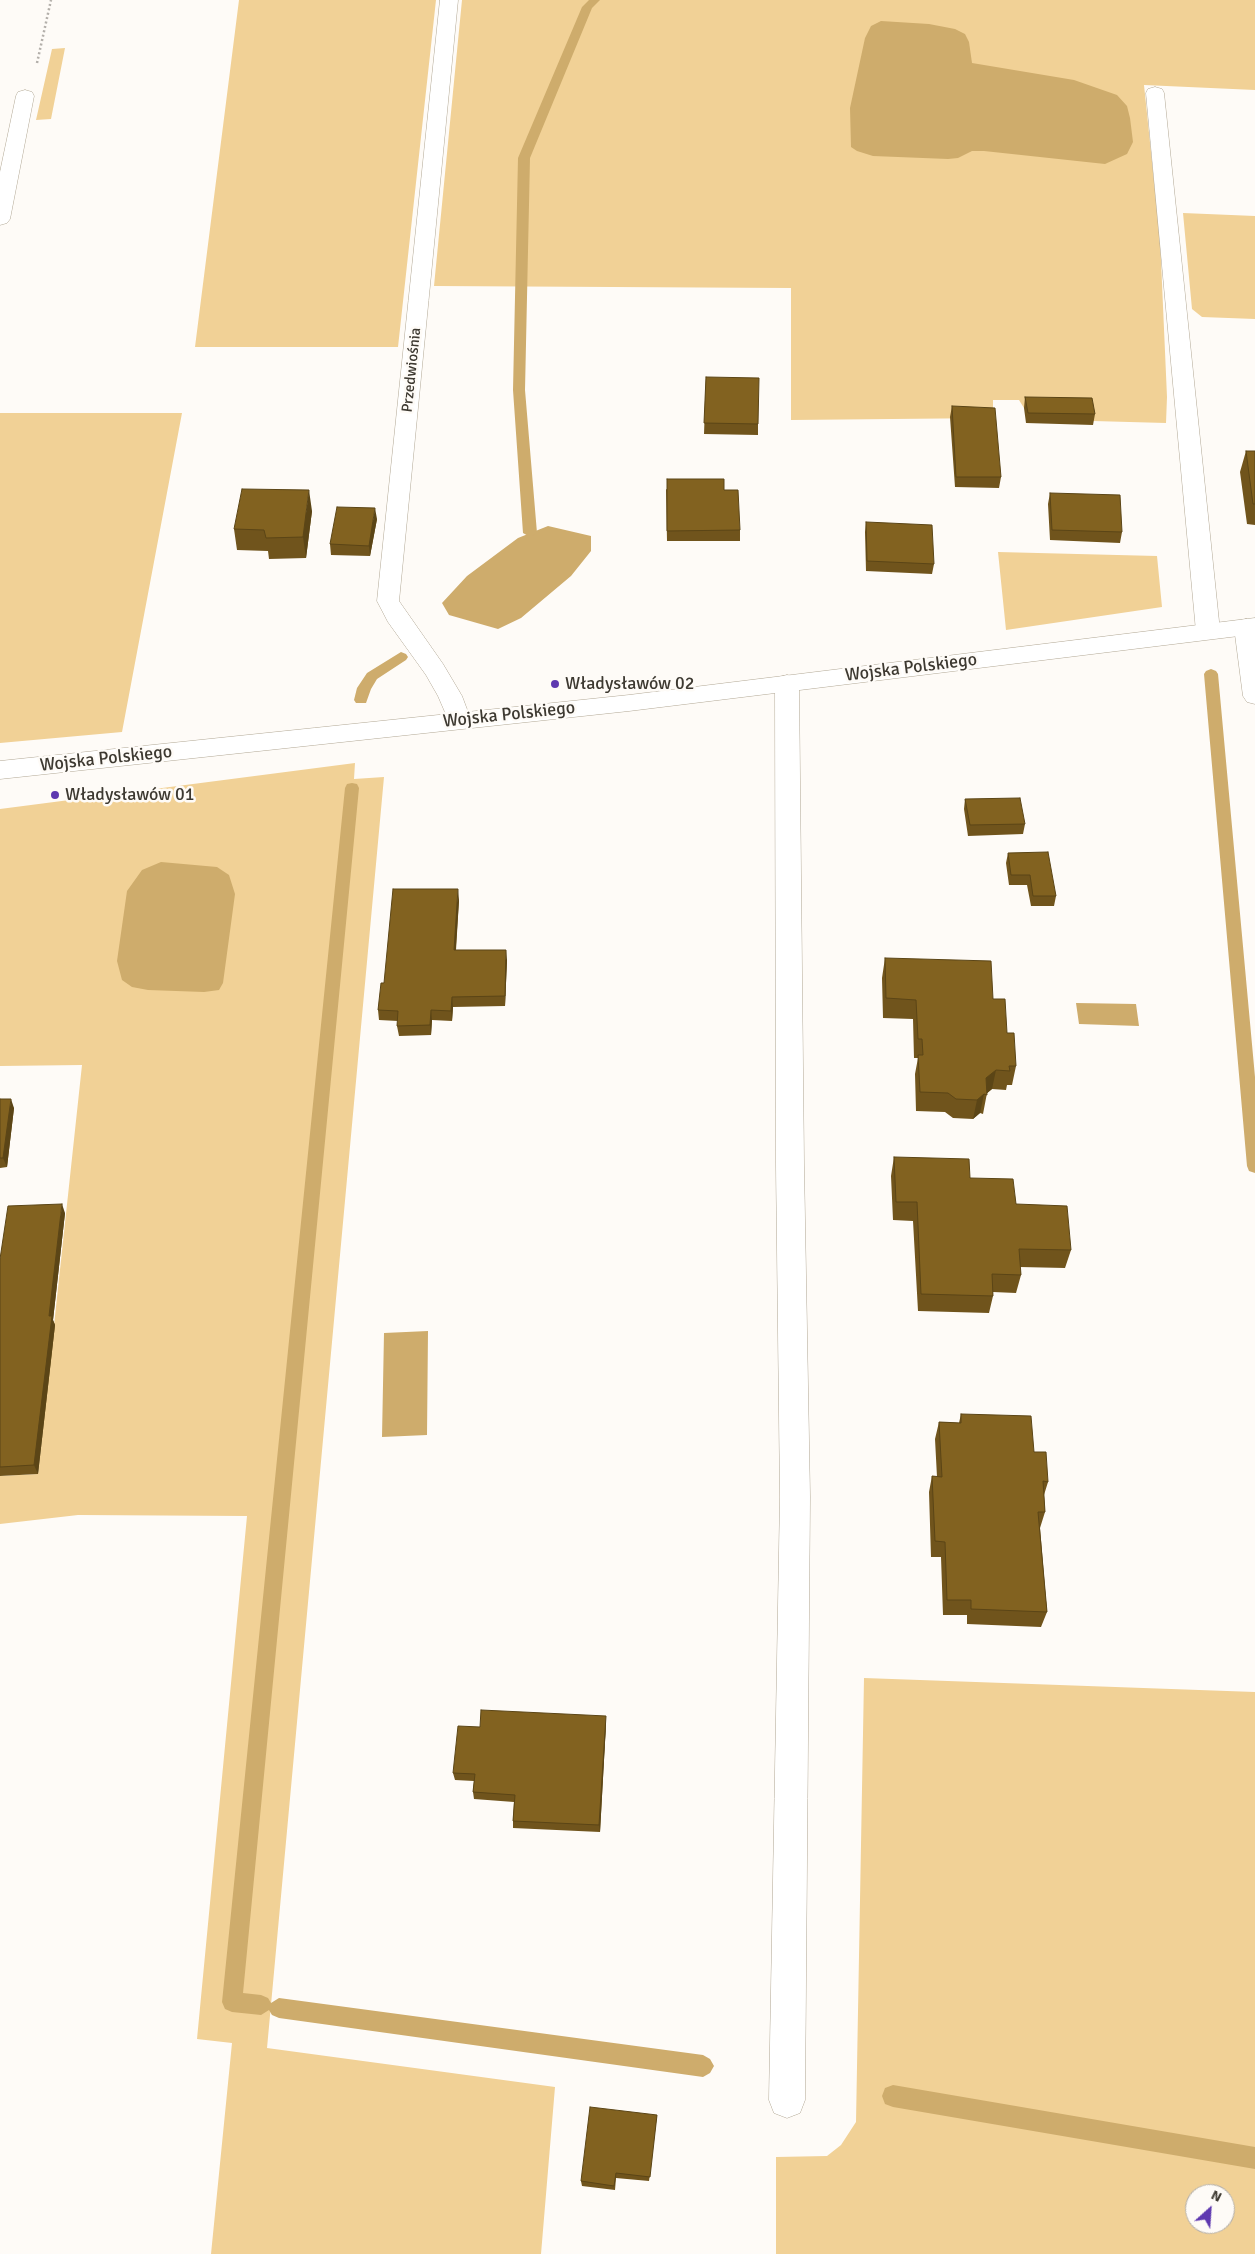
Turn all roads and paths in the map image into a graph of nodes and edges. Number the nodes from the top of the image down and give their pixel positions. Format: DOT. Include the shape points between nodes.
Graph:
graph roads {
  1 [pos="51,0"];
  2 [pos="449,0"];
  3 [pos="1156,92"];
  4 [pos="25,96"];
  5 [pos="0,219"];
  6 [pos="1250,626"];
  7 [pos="1208,631"];
  8 [pos="787,683"];
  9 [pos="1255,696"];
  10 [pos="459,720"];
  11 [pos="0,770"];
  12 [pos="787,2100"];
  1 -- 4 [label="path" via="39,58"];
  2 -- 10 [label="street, Przedwiośnia" via="388,601 440,679"];
  3 -- 7 [label="street"];
  4 -- 5 [label="street"];
  6 -- 7 [label="street, Wojska Polskiego"];
  6 -- 9 [label="street"];
  7 -- 8 [label="street, Wojska Polskiego"];
  8 -- 10 [label="street, Wojska Polskiego"];
  8 -- 12 [label="street" via="794,1497"];
  10 -- 11 [label="street, Wojska Polskiego"];
}
